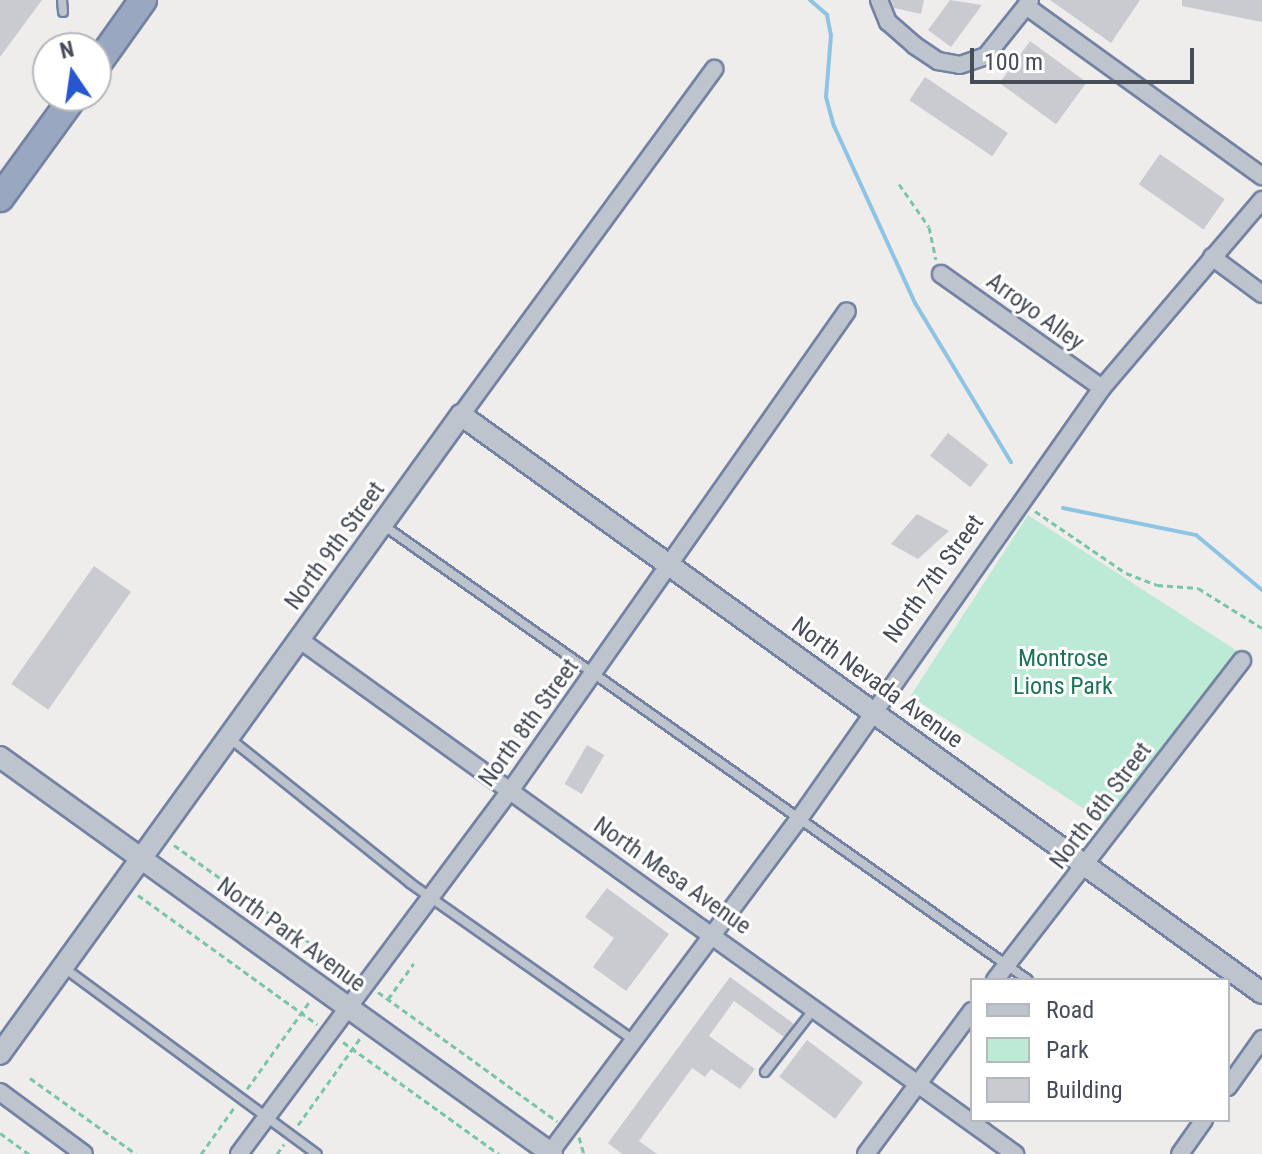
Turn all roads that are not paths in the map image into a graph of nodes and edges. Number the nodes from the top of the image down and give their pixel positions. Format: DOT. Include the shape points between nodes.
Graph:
graph roads {
  1 [pos="62,0"];
  2 [pos="143,0"];
  3 [pos="879,0"];
  4 [pos="1028,3"];
  5 [pos="63,12"];
  6 [pos="112,44"];
  7 [pos="714,69"];
  8 [pos="62,112"];
  9 [pos="1262,176"];
  10 [pos="0,198"];
  11 [pos="1262,200"];
  12 [pos="1212,257"];
  13 [pos="941,274"];
  14 [pos="1262,294"];
  15 [pos="847,311"];
  16 [pos="1102,388"];
  17 [pos="461,415"];
  18 [pos="383,525"];
  19 [pos="668,565"];
  20 [pos="300,640"];
  21 [pos="1242,660"];
  22 [pos="594,674"];
  23 [pos="870,710"];
  24 [pos="227,736"];
  25 [pos="0,757"];
  26 [pos="510,791"];
  27 [pos="799,819"];
  28 [pos="141,858"];
  29 [pos="1086,866"];
  30 [pos="427,895"];
  31 [pos="710,933"];
  32 [pos="1006,965"];
  33 [pos="61,966"];
  34 [pos="996,978"];
  35 [pos="1025,978"];
  36 [pos="1262,993"];
  37 [pos="345,1006"];
  38 [pos="815,1008"];
  39 [pos="970,1014"];
  40 [pos="1262,1039"];
  41 [pos="633,1040"];
  42 [pos="0,1054"];
  43 [pos="765,1072"];
  44 [pos="1230,1084"];
  45 [pos="919,1085"];
  46 [pos="0,1092"];
  47 [pos="266,1116"];
  48 [pos="970,1122"];
  49 [pos="970,1122"];
  50 [pos="1203,1122"];
  51 [pos="550,1153"];
  52 [pos="84,1154"];
  53 [pos="239,1154"];
  54 [pos="317,1154"];
  55 [pos="866,1154"];
  56 [pos="1015,1154"];
  57 [pos="1180,1154"];
  1 -- 5 [label="lane"];
  2 -- 6 [label="highway"];
  3 -- 4 [label="street" via="888,22 914,45 938,61 960,65 986,56"];
  4 -- 9 [label="street"];
  7 -- 17 [label="street, North 9th Street"];
  8 -- 10 [label="highway"];
  11 -- 12 [label="street, North 7th Street"];
  12 -- 14 [label="street"];
  12 -- 16 [label="street, North 7th Street"];
  13 -- 16 [label="street, Arroyo Alley"];
  15 -- 19 [label="street, North 8th Street"];
  16 -- 23 [label="street, North 7th Street"];
  17 -- 18 [label="street, North 9th Street"];
  17 -- 19 [label="street, North Nevada Avenue"];
  18 -- 20 [label="street, North 9th Street"];
  18 -- 22 [label="lane"];
  19 -- 22 [label="street, North 8th Street"];
  19 -- 23 [label="street, North Nevada Avenue"];
  20 -- 24 [label="street, North 9th Street"];
  20 -- 26 [label="street, North Mesa Avenue"];
  21 -- 29 [label="street, North 6th Street"];
  22 -- 26 [label="street, North 8th Street"];
  22 -- 27 [label="lane"];
  23 -- 27 [label="street, North 7th Street"];
  23 -- 29 [label="street, North Nevada Avenue"];
  24 -- 28 [label="street, North 9th Street"];
  24 -- 30 [label="lane"];
  25 -- 28 [label="street, North Park Avenue"];
  26 -- 30 [label="street, North 8th Street"];
  26 -- 31 [label="street, North Mesa Avenue"];
  27 -- 31 [label="street, North 7th Street"];
  27 -- 32 [label="lane"];
  28 -- 33 [label="street, North 9th Street"];
  28 -- 37 [label="street, North Park Avenue"];
  29 -- 32 [label="street, North 6th Street"];
  29 -- 36 [label="street, North Nevada Avenue"];
  30 -- 37 [label="street, North 8th Street"];
  30 -- 41 [label="lane"];
  31 -- 38 [label="street, North Mesa Avenue"];
  31 -- 41 [label="street, North 7th Street"];
  32 -- 34 [label="street, North 6th Street"];
  32 -- 35 [label="lane"];
  33 -- 42 [label="street, North 9th Street"];
  33 -- 47 [label="lane"];
  37 -- 47 [label="street, North 8th Street"];
  37 -- 51 [label="street, North Park Avenue"];
  38 -- 43 [label="lane"];
  38 -- 45 [label="street, North Mesa Avenue"];
  39 -- 45 [label="street"];
  40 -- 44 [label="street"];
  41 -- 51 [label="street, North 7th Street"];
  45 -- 49 [label="street, North Mesa Avenue"];
  45 -- 55 [label="street"];
  46 -- 52 [label="street"];
  47 -- 53 [label="street, North 8th Street"];
  47 -- 54 [label="lane"];
  48 -- 56 [label="street, North Mesa Avenue"];
  50 -- 57 [label="street"];
}
